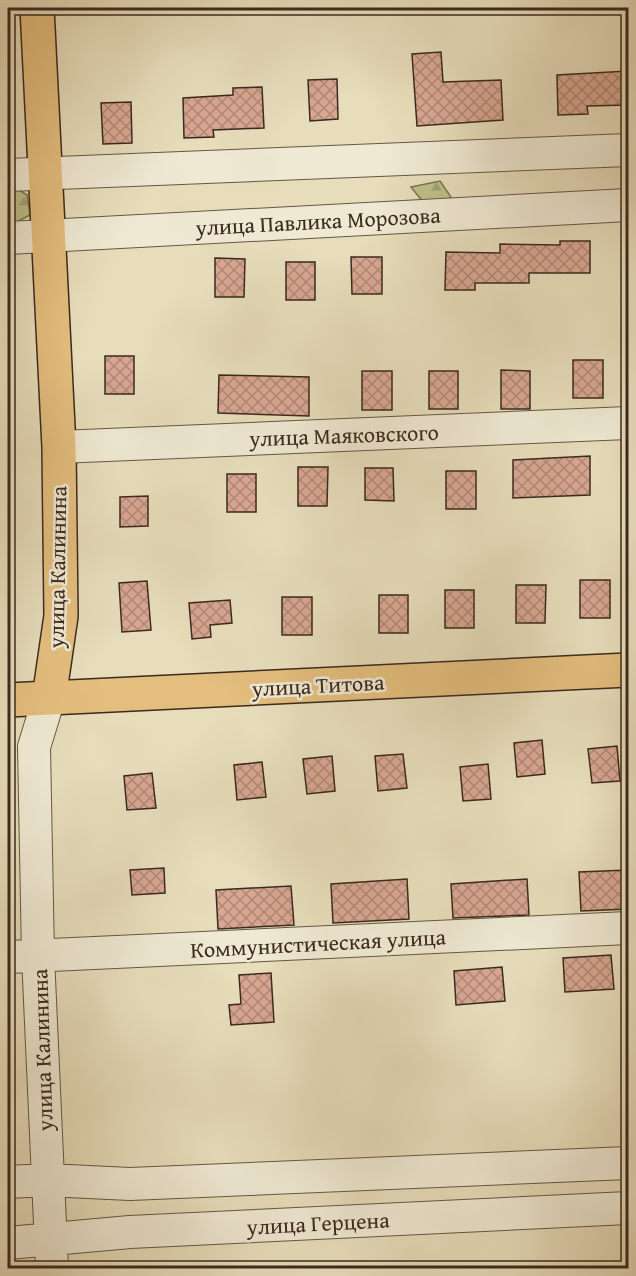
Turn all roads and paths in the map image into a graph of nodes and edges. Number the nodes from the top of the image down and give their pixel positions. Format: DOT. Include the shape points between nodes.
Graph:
graph roads {
  1 [pos="37,8"];
  2 [pos="628,150"];
  3 [pos="44,174"];
  4 [pos="8,175"];
  5 [pos="628,205"];
  6 [pos="48,236"];
  7 [pos="8,237"];
  8 [pos="628,423"];
  9 [pos="59,447"];
  10 [pos="628,670"];
  11 [pos="50,698"];
  12 [pos="8,700"];
  13 [pos="628,928"];
  14 [pos="38,956"];
  15 [pos="8,957"];
  16 [pos="628,1163"];
  17 [pos="47,1180"];
  18 [pos="8,1182"];
  19 [pos="628,1208"];
  20 [pos="8,1243"];
  21 [pos="51,1255"];
  1 -- 3 [label="main road, улица Калинина"];
  2 -- 3 [label="street"];
  3 -- 4 [label="street"];
  3 -- 6 [label="main road, улица Калинина"];
  5 -- 6 [label="street, улица Павлика Морозова"];
  6 -- 7 [label="street, улица Павлика Морозова"];
  6 -- 9 [label="main road, улица Калинина"];
  8 -- 9 [label="street, улица Маяковского"];
  9 -- 11 [label="main road, улица Калинина" via="61,616"];
  10 -- 11 [label="main road, улица Титова"];
  11 -- 12 [label="main road, улица Титова"];
  11 -- 14 [label="street, улица Калинина" via="34,747"];
  13 -- 14 [label="street, Коммунистическая улица"];
  14 -- 15 [label="street, Коммунистическая улица"];
  14 -- 17 [label="street, улица Калинина"];
  16 -- 17 [label="street, улица Герцена" via="130,1184"];
  17 -- 18 [label="street, улица Герцена"];
  17 -- 21 [label="street, улица Калинина"];
  19 -- 21 [label="street, улица Герцена" via="130,1232"];
  20 -- 21 [label="street, улица Герцена"];
}
